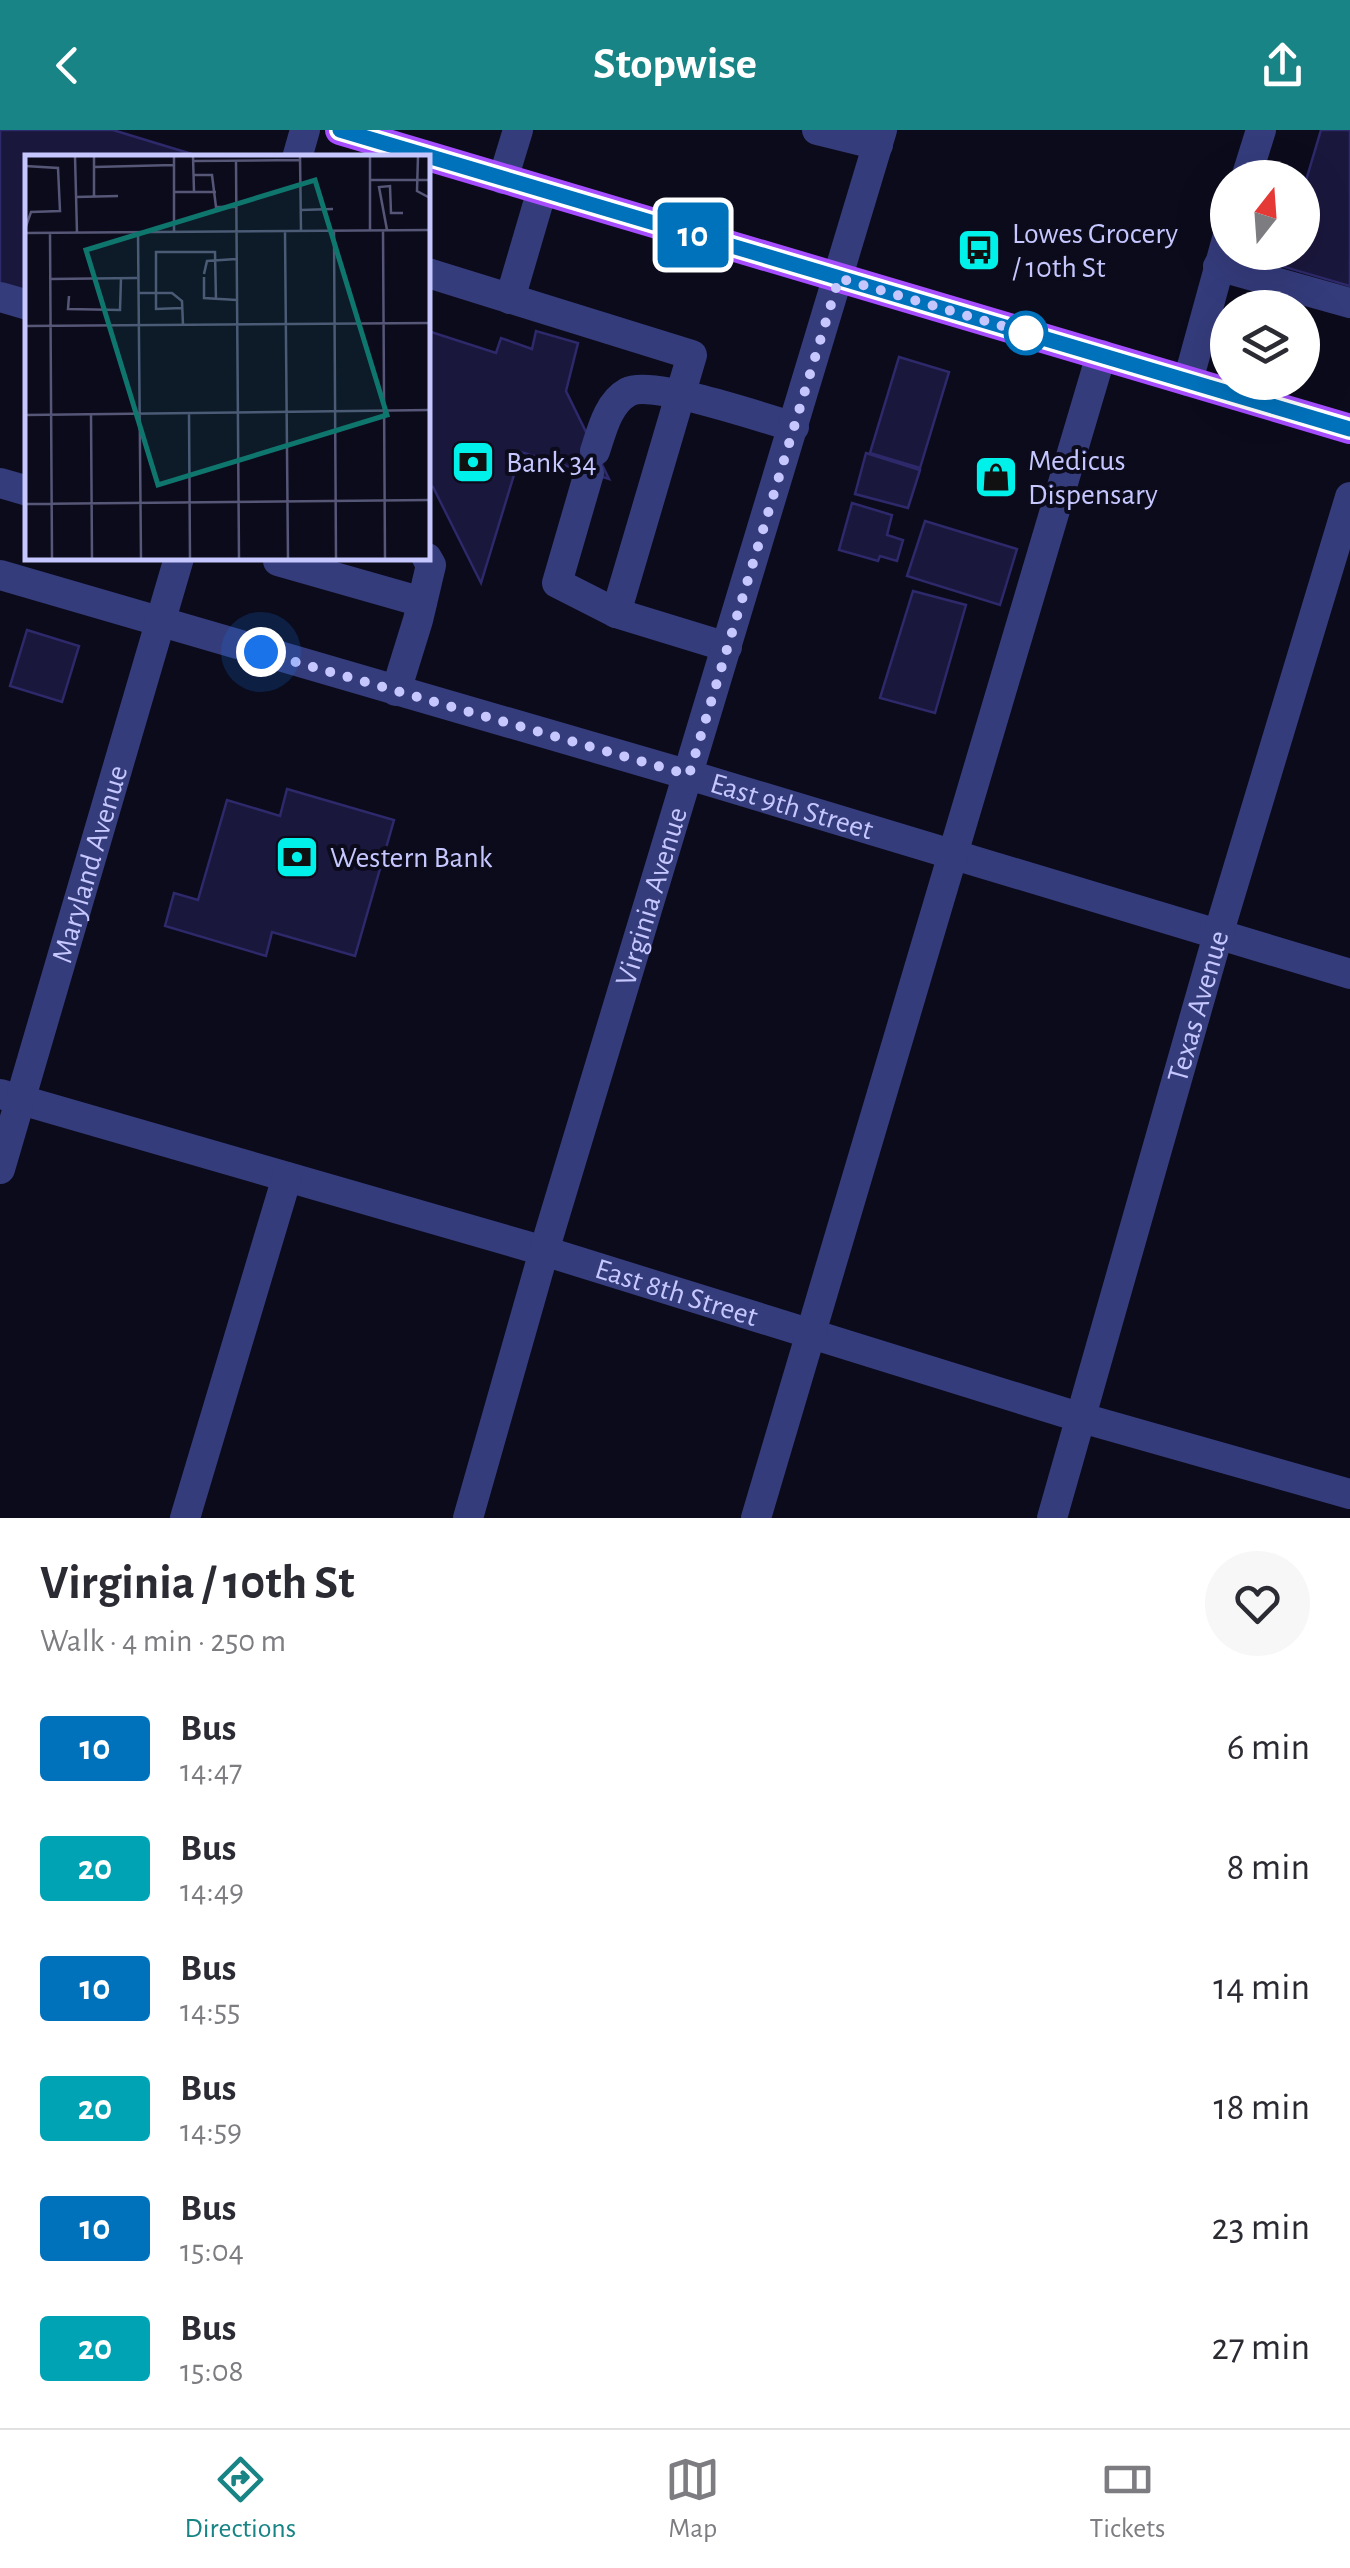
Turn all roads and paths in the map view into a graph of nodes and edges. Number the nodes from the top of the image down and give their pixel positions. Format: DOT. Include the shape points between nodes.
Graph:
graph roads {
  1 [pos="306,130"];
  2 [pos="340,130"];
  3 [pos="518,130"];
  4 [pos="817,130"];
  5 [pos="1261,130"];
  6 [pos="880,137"];
  7 [pos="299,155"];
  8 [pos="425,155"];
  9 [pos="430,157"];
  10 [pos="1252,160"];
  11 [pos="503,178"];
  12 [pos="542,190"];
  13 [pos="1217,270"];
  14 [pos="1232,270"];
  15 [pos="430,274"];
  16 [pos="839,278"];
  17 [pos="0,297"];
  18 [pos="510,299"];
  19 [pos="1350,304"];
  20 [pos="25,305"];
  21 [pos="1101,355"];
  22 [pos="1188,381"];
  23 [pos="680,395"];
  24 [pos="794,427"];
  25 [pos="1350,429"];
  26 [pos="0,483"];
  27 [pos="25,490"];
  28 [pos="1350,497"];
  29 [pos="178,560"];
  30 [pos="278,560"];
  31 [pos="428,560"];
  32 [pos="0,575"];
  33 [pos="422,602"];
  34 [pos="616,613"];
  35 [pos="160,623"];
  36 [pos="728,648"];
  37 [pos="396,691"];
  38 [pos="689,775"];
  39 [pos="954,856"];
  40 [pos="1218,935"];
  41 [pos="1350,974"];
  42 [pos="10,1098"];
  43 [pos="0,1169"];
  44 [pos="287,1177"];
  45 [pos="544,1251"];
  46 [pos="812,1334"];
  47 [pos="1082,1418"];
  48 [pos="1345,1494"];
  49 [pos="185,1518"];
  50 [pos="468,1518"];
  51 [pos="756,1518"];
  52 [pos="1052,1518"];
  1 -- 7 [label="street"];
  2 -- 8 [label="main road"];
  3 -- 11 [label="street"];
  4 -- 6 [label="street"];
  5 -- 10 [label="street"];
  6 -- 16 [label="street, Virginia Avenue"];
  9 -- 11 [label="main road"];
  11 -- 12 [label="main road"];
  12 -- 16 [label="main road"];
  12 -- 18 [label="street"];
  13 -- 22 [label="street"];
  14 -- 19 [label="street"];
  15 -- 18 [label="street"];
  16 -- 21 [label="main road"];
  16 -- 24 [label="street, Virginia Avenue"];
  17 -- 20 [label="street"];
  18 -- 23 [label="street" via="692,355"];
  21 -- 22 [label="main road"];
  21 -- 39 [label="street"];
  22 -- 25 [label="main road"];
  23 -- 24 [label="street"];
  23 -- 34 [label="street"];
  23 -- 34 [label="street" via="630,390 612,405 592,462 557,583"];
  24 -- 36 [label="street, Virginia Avenue"];
  26 -- 27 [label="street"];
  28 -- 40 [label="street, Texas Avenue"];
  29 -- 35 [label="street, Maryland Avenue"];
  30 -- 33 [label="street"];
  31 -- 33 [label="street"];
  32 -- 35 [label="street, East 9th Street"];
  33 -- 37 [label="street"];
  34 -- 36 [label="street"];
  35 -- 37 [label="street, East 9th Street"];
  35 -- 42 [label="street, Maryland Avenue"];
  36 -- 38 [label="street, Virginia Avenue"];
  37 -- 38 [label="street, East 9th Street"];
  38 -- 39 [label="street, East 9th Street"];
  38 -- 45 [label="street, Virginia Avenue"];
  39 -- 40 [label="street, East 9th Street"];
  39 -- 46 [label="street"];
  40 -- 41 [label="street, East 9th Street"];
  40 -- 47 [label="street, Texas Avenue"];
  42 -- 43 [label="street, Maryland Avenue"];
  42 -- 44 [label="street, East 8th Street"];
  44 -- 45 [label="street, East 8th Street"];
  44 -- 49 [label="street"];
  45 -- 46 [label="street, East 8th Street"];
  45 -- 50 [label="street, Virginia Avenue"];
  46 -- 47 [label="street, East 8th Street"];
  46 -- 51 [label="street"];
  47 -- 48 [label="street, East 8th Street"];
  47 -- 52 [label="street, Texas Avenue"];
}
